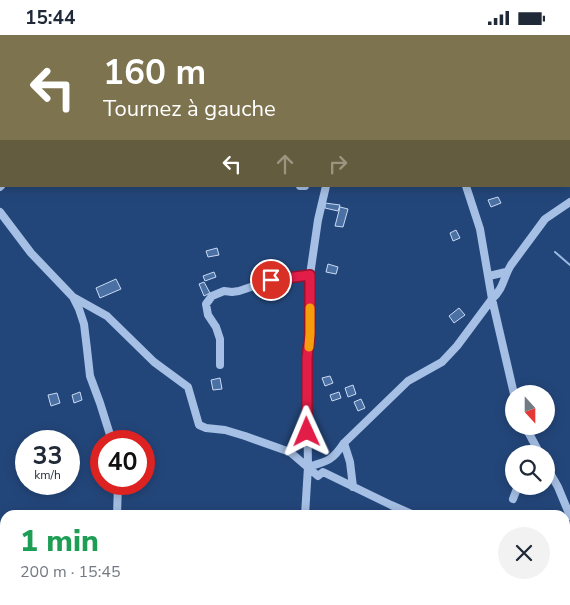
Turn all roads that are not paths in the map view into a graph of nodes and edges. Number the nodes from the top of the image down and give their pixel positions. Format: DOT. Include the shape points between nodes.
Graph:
graph roads {
  1 [pos="326,187"];
  2 [pos="466,187"];
  3 [pos="570,202"];
  4 [pos="0,212"];
  5 [pos="506,272"];
  6 [pos="310,275"];
  7 [pos="489,276"];
  8 [pos="73,297"];
  9 [pos="492,299"];
  10 [pos="220,365"];
  11 [pos="512,385"];
  12 [pos="109,430"];
  13 [pos="530,435"];
  14 [pos="532,440"];
  15 [pos="344,443"];
  16 [pos="532,445"];
  17 [pos="535,445"];
  18 [pos="308,467"];
  19 [pos="555,482"];
  20 [pos="353,487"];
  21 [pos="117,495"];
  22 [pos="515,495"];
  23 [pos="513,499"];
  24 [pos="116,510"];
  25 [pos="305,510"];
  26 [pos="402,510"];
  27 [pos="568,510"];
  1 -- 6 [label="street"];
  2 -- 7 [label="street" via="480,229"];
  3 -- 5 [label="street" via="545,219"];
  4 -- 8 [label="street" via="31,253"];
  5 -- 7 [label="street"];
  5 -- 9 [label="street" via="502,289"];
  6 -- 10 [label="street" via="271,280 212,296 206,304 220,339"];
  6 -- 18 [label="street"];
  7 -- 9 [label="street"];
  8 -- 12 [label="street" via="84,323 90,376"];
  8 -- 18 [label="street" via="107,316 154,362 188,387 199,425 225,430 290,452"];
  9 -- 11 [label="street"];
  9 -- 15 [label="street" via="442,362 408,381"];
  13 -- 14 [label="street"];
  14 -- 16 [label="street"];
  14 -- 17 [label="street"];
  15 -- 18 [label="street" via="329,460"];
  15 -- 20 [label="street"];
  18 -- 20 [label="street" via="318,476 323,472"];
  18 -- 25 [label="street"];
  19 -- 27 [label="street"];
  20 -- 26 [label="street"];
  21 -- 24 [label="street"];
  22 -- 23 [label="street"];
}
